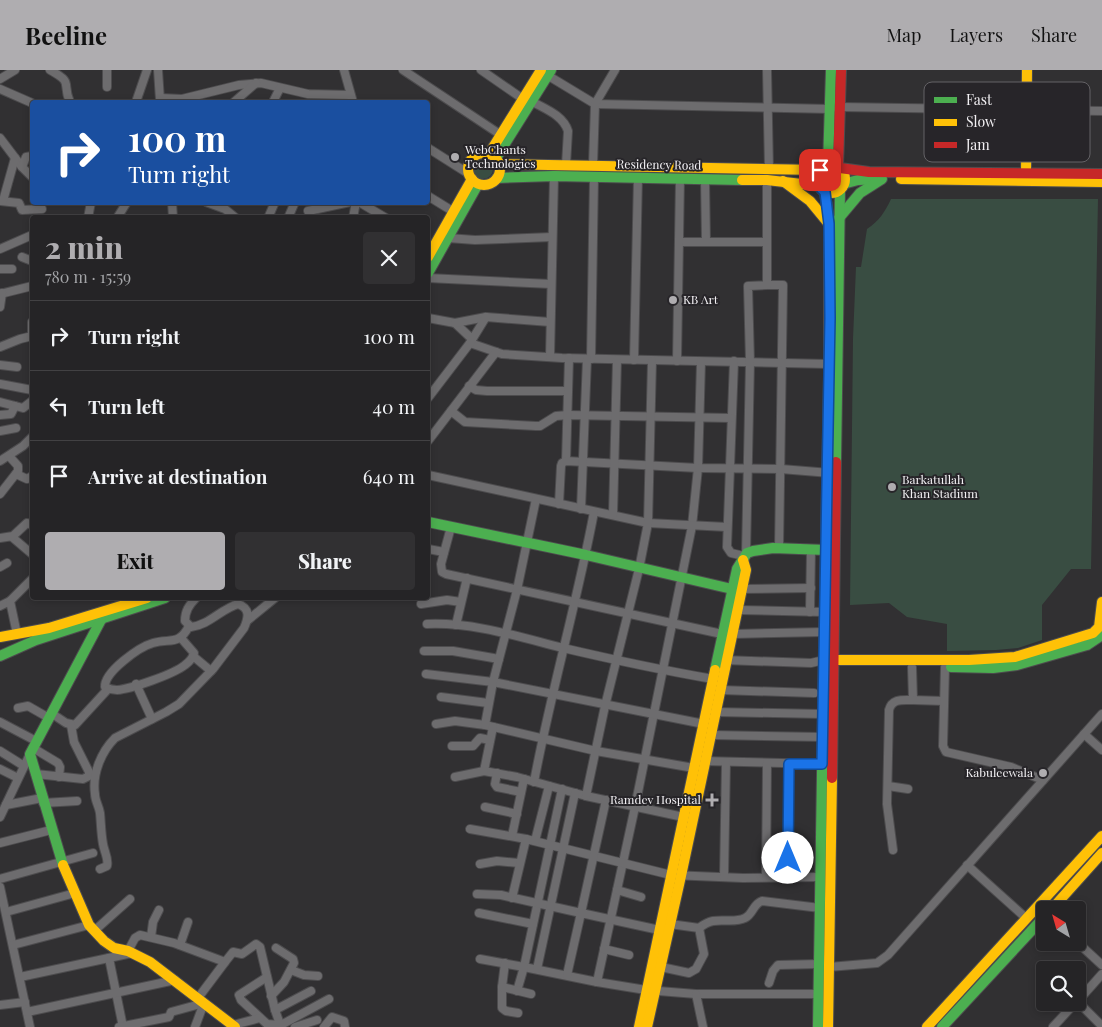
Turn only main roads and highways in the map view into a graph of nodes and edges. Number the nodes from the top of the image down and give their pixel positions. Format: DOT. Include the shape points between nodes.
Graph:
graph roads {
  1 [pos="831,70"];
  2 [pos="840,70"];
  3 [pos="547,72"];
  4 [pos="527,100"];
  5 [pos="835,108"];
  6 [pos="495,159"];
  7 [pos="1026,162"];
  8 [pos="831,168"];
  9 [pos="1026,174"];
  10 [pos="1102,174"];
  11 [pos="768,175"];
  12 [pos="497,178"];
  13 [pos="473,179"];
  14 [pos="882,179"];
  15 [pos="783,181"];
  16 [pos="1102,182"];
  17 [pos="842,187"];
  18 [pos="822,189"];
  19 [pos="839,218"];
  20 [pos="829,224"];
  21 [pos="430,249"];
  22 [pos="430,270"];
  23 [pos="832,473"];
  24 [pos="430,522"];
  25 [pos="826,550"];
  26 [pos="737,589"];
  27 [pos="130,600"];
  28 [pos="160,600"];
  29 [pos="1102,602"];
  30 [pos="101,620"];
  31 [pos="1100,632"];
  32 [pos="727,634"];
  33 [pos="0,637"];
  34 [pos="0,656"];
  35 [pos="722,660"];
  36 [pos="828,664"];
  37 [pos="698,763"];
  38 [pos="1102,836"];
  39 [pos="1102,854"];
  40 [pos="1059,901"];
  41 [pos="1036,926"];
  42 [pos="666,928"];
  43 [pos="824,965"];
  44 [pos="651,991"];
  45 [pos="229,1025"];
  46 [pos="639,1027"];
  47 [pos="647,1027"];
  48 [pos="818,1027"];
  49 [pos="828,1027"];
  50 [pos="927,1027"];
  51 [pos="942,1027"];
  1 -- 5 [label="main road"];
  2 -- 5 [label="main road"];
  3 -- 4 [label="main road"];
  4 -- 6 [label="main road"];
  4 -- 6 [label="main road" via="501,135"];
  5 -- 8 [label="main road"];
  6 -- 11 [label="main road, Residency Road"];
  6 -- 12 [label="main road" via="500,169"];
  6 -- 13 [label="main road" via="478,154 474,157 468,166"];
  7 -- 9 [label="main road"];
  8 -- 9 [label="main road, Residency Road" via="869,172"];
  8 -- 11 [label="main road, Residency Road"];
  8 -- 17 [label="main road" via="844,174"];
  8 -- 18 [label="main road" via="817,178"];
  9 -- 10 [label="main road, Residency Road"];
  11 -- 12 [label="main road, Residency Road" via="706,179"];
  11 -- 15 [label="main road, Residency Road"];
  12 -- 13 [label="main road" via="489,184"];
  13 -- 21 [label="main road"];
  13 -- 22 [label="main road" via="448,238"];
  14 -- 16 [label="main road"];
  14 -- 17 [label="main road" via="858,180"];
  14 -- 19 [label="main road" via="860,193"];
  15 -- 18 [label="main road, Residency Road"];
  15 -- 20 [label="main road" via="810,201"];
  17 -- 18 [label="main road" via="833,193"];
  17 -- 19 [label="main road"];
  18 -- 20 [label="main road"];
  19 -- 23 [label="main road"];
  20 -- 23 [label="main road"];
  23 -- 25 [label="main road"];
  23 -- 36 [label="main road"];
  24 -- 26 [label="main road"];
  25 -- 26 [label="main road" via="754,550 744,557 737,569"];
  25 -- 36 [label="main road" via="824,632"];
  26 -- 32 [label="main road"];
  26 -- 32 [label="main road" via="738,610"];
  27 -- 33 [label="main road" via="49,628"];
  28 -- 30 [label="main road"];
  29 -- 31 [label="main road"];
  30 -- 34 [label="main road" via="36,640"];
  30 -- 45 [label="main road" via="33,748 36,774 51,830 92,928 114,948 150,962"];
  31 -- 36 [label="main road" via="1015,657"];
  31 -- 36 [label="main road" via="1087,645 1017,665 993,668"];
  32 -- 35 [label="main road"];
  35 -- 37 [label="main road" via="713,679"];
  35 -- 37 [label="main road" via="721,690 711,734"];
  36 -- 43 [label="main road"];
  36 -- 43 [label="main road" via="823,714 820,877"];
  37 -- 42 [label="main road"];
  38 -- 50 [label="main road"];
  39 -- 40 [label="main road"];
  41 -- 51 [label="main road"];
  42 -- 44 [label="main road"];
  42 -- 44 [label="main road" via="661,967"];
  43 -- 48 [label="main road" via="818,994"];
  43 -- 49 [label="main road"];
  44 -- 46 [label="main road"];
  44 -- 47 [label="main road"];
}
